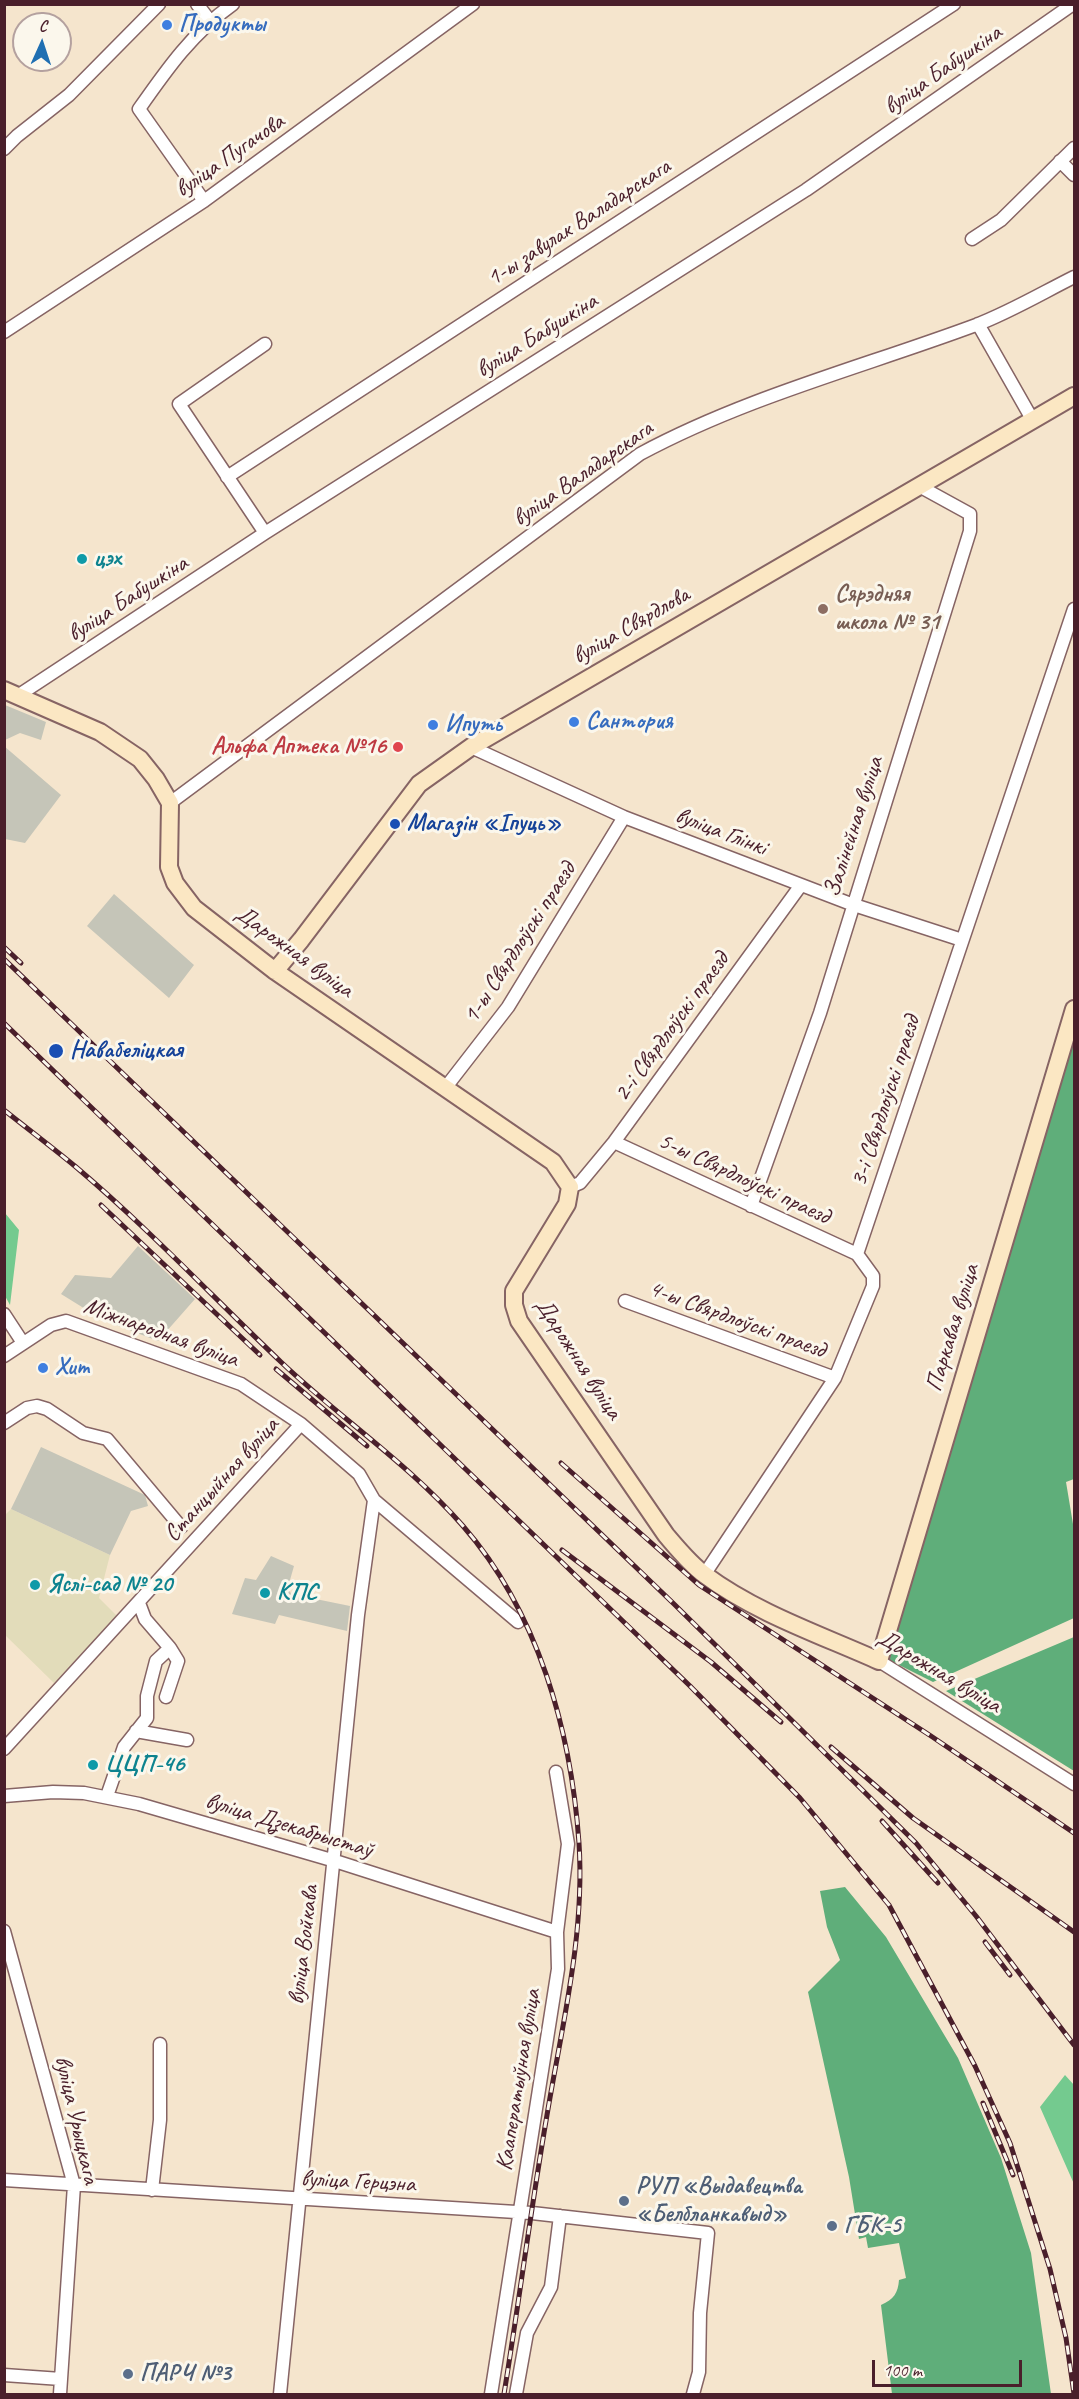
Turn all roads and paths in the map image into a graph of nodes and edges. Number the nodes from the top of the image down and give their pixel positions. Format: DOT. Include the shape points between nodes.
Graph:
graph roads {
  1 [pos="159,4"];
  2 [pos="197,4"];
  3 [pos="233,4"];
  4 [pos="473,4"];
  5 [pos="954,4"];
  6 [pos="1073,4"];
  7 [pos="210,21"];
  8 [pos="1074,148"];
  9 [pos="4,149"];
  10 [pos="1060,161"];
  11 [pos="1074,175"];
  12 [pos="204,201"];
  13 [pos="972,239"];
  14 [pos="1074,277"];
  15 [pos="978,324"];
  16 [pos="4,332"];
  17 [pos="265,344"];
  18 [pos="1074,396"];
  19 [pos="1032,419"];
  20 [pos="227,477"];
  21 [pos="919,486"];
  22 [pos="265,533"];
  23 [pos="1074,609"];
  24 [pos="12,693"];
  25 [pos="471,747"];
  26 [pos="170,803"];
  27 [pos="624,817"];
  28 [pos="801,885"];
  29 [pos="851,904"];
  30 [pos="962,940"];
  31 [pos="274,971"];
  32 [pos="1074,1009"];
  33 [pos="446,1087"];
  34 [pos="614,1142"];
  35 [pos="570,1187"];
  36 [pos="750,1206"];
  37 [pos="857,1254"];
  38 [pos="625,1301"];
  39 [pos="4,1314"];
  40 [pos="23,1343"];
  41 [pos="4,1356"];
  42 [pos="835,1378"];
  43 [pos="4,1423"];
  44 [pos="301,1424"];
  45 [pos="374,1500"];
  46 [pos="181,1527"];
  47 [pos="704,1575"];
  48 [pos="139,1603"];
  49 [pos="518,1622"];
  50 [pos="170,1648"];
  51 [pos="879,1661"];
  52 [pos="166,1697"];
  53 [pos="136,1731"];
  54 [pos="186,1740"];
  55 [pos="4,1749"];
  56 [pos="556,1772"];
  57 [pos="1074,1784"];
  58 [pos="4,1796"];
  59 [pos="107,1797"];
  60 [pos="335,1861"];
  61 [pos="4,1931"];
  62 [pos="557,1932"];
  63 [pos="160,2044"];
  64 [pos="4,2180"];
  65 [pos="74,2185"];
  66 [pos="152,2190"];
  67 [pos="299,2199"];
  68 [pos="520,2212"];
  69 [pos="560,2216"];
  70 [pos="4,2375"];
  71 [pos="61,2379"];
  72 [pos="60,2394"];
  73 [pos="280,2394"];
  74 [pos="491,2394"];
  75 [pos="516,2394"];
  76 [pos="693,2394"];
  1 -- 9 [label="street" via="69,95"];
  2 -- 7 [label="street"];
  3 -- 7 [label="street"];
  4 -- 12 [label="street, вуліца Пугачова"];
  5 -- 20 [label="street, 1-ы завулак Валадарскага"];
  6 -- 22 [label="street, вуліца Бабушкіна" via="806,190"];
  7 -- 12 [label="street" via="172,61 139,108"];
  8 -- 10 [label="street"];
  10 -- 11 [label="street"];
  10 -- 13 [label="street" via="1001,219"];
  12 -- 16 [label="street, вуліца Пугачова"];
  14 -- 15 [label="street, вуліца Валадарскага"];
  15 -- 19 [label="street"];
  15 -- 26 [label="street, вуліца Валадарскага" via="830,374 682,432 640,454"];
  17 -- 20 [label="street" via="179,404"];
  18 -- 19 [label="street, вуліца Свярдлова"];
  19 -- 21 [label="street, вуліца Свярдлова"];
  20 -- 22 [label="street"];
  21 -- 25 [label="street, вуліца Свярдлова"];
  21 -- 29 [label="street, Залінейная вуліца" via="970,514 971,522"];
  22 -- 24 [label="street, вуліца Бабушкіна"];
  23 -- 30 [label="street, 3-і Свярдлоўскі праезд"];
  24 -- 26 [label="street" via="116,740 140,759"];
  25 -- 27 [label="street, вуліца Глінкі"];
  25 -- 31 [label="street, вуліца Свярдлова" via="419,784"];
  26 -- 31 [label="street, Дарожная вуліца" via="169,867 175,884 194,908"];
  27 -- 28 [label="street, вуліца Глінкі"];
  27 -- 33 [label="street, 1-ы Свярдлоўскі праезд" via="508,1007"];
  28 -- 29 [label="street, вуліца Глінкі"];
  28 -- 34 [label="street, 2-і Свярдлоўскі праезд"];
  29 -- 30 [label="street, вуліца Глінкі"];
  29 -- 36 [label="street, Залінейная вуліца" via="819,1013"];
  30 -- 37 [label="street, 3-і Свярдлоўскі праезд"];
  31 -- 33 [label="street, Дарожная вуліца"];
  32 -- 51 [label="street, Паркавая вуліца"];
  33 -- 35 [label="street, Дарожная вуліца" via="553,1162"];
  34 -- 35 [label="street, 2-і Свярдлоўскі праезд" via="579,1183"];
  34 -- 36 [label="street, 5-ы Свярдлоўскі праезд"];
  35 -- 47 [label="street, Дарожная вуліца" via="567,1204 514,1291 516,1313 666,1535"];
  36 -- 37 [label="street, 5-ы Свярдлоўскі праезд"];
  37 -- 42 [label="street" via="873,1276 873,1286"];
  38 -- 42 [label="street, 4-ы Свярдлоўскі праезд"];
  39 -- 40 [label="street"];
  40 -- 41 [label="street, Міжнародная вуліца"];
  40 -- 44 [label="street, Міжнародная вуліца" via="51,1325 66,1321 242,1384"];
  42 -- 47 [label="street"];
  43 -- 46 [label="street" via="37,1406 47,1408 83,1433 107,1438"];
  44 -- 45 [label="street, Міжнародная вуліца" via="359,1474"];
  44 -- 48 [label="street, Станцыйная вуліца"];
  45 -- 49 [label="street, Міжнародная вуліца"];
  45 -- 60 [label="street, вуліца Войкава" via="358,1616"];
  47 -- 51 [label="street, Дарожная вуліца" via="746,1602"];
  48 -- 50 [label="street" via="145,1619"];
  48 -- 55 [label="street, Станцыйная вуліца"];
  50 -- 52 [label="street" via="178,1661"];
  50 -- 53 [label="street" via="156,1661 147,1696 147,1718"];
  51 -- 57 [label="street, Дарожная вуліца"];
  53 -- 54 [label="street"];
  53 -- 59 [label="street" via="124,1747"];
  56 -- 62 [label="street, Кааператыўная вуліца" via="568,1844"];
  58 -- 59 [label="street, вуліца Дзекабрыстаў" via="53,1792"];
  59 -- 60 [label="street, вуліца Дзекабрыстаў"];
  60 -- 62 [label="street, вуліца Дзекабрыстаў"];
  60 -- 67 [label="street, вуліца Войкава"];
  61 -- 65 [label="street, вуліца Урыцкага"];
  62 -- 68 [label="street, Кааператыўная вуліца" via="558,1969"];
  63 -- 66 [label="street" via="160,2120"];
  64 -- 65 [label="street, вуліца Герцэна"];
  65 -- 66 [label="street, вуліца Герцэна"];
  65 -- 71 [label="street, вуліца Урыцкага"];
  66 -- 67 [label="street, вуліца Герцэна"];
  67 -- 68 [label="street, вуліца Герцэна"];
  67 -- 73 [label="street, вуліца Войкава"];
  68 -- 69 [label="street, вуліца Герцэна"];
  68 -- 74 [label="street, Кааператыўная вуліца"];
  69 -- 75 [label="street" via="551,2287 527,2332"];
  69 -- 76 [label="street, вуліца Герцэна" via="708,2233 699,2372"];
  70 -- 71 [label="street"];
  71 -- 72 [label="street, вуліца Урыцкага"];
}
